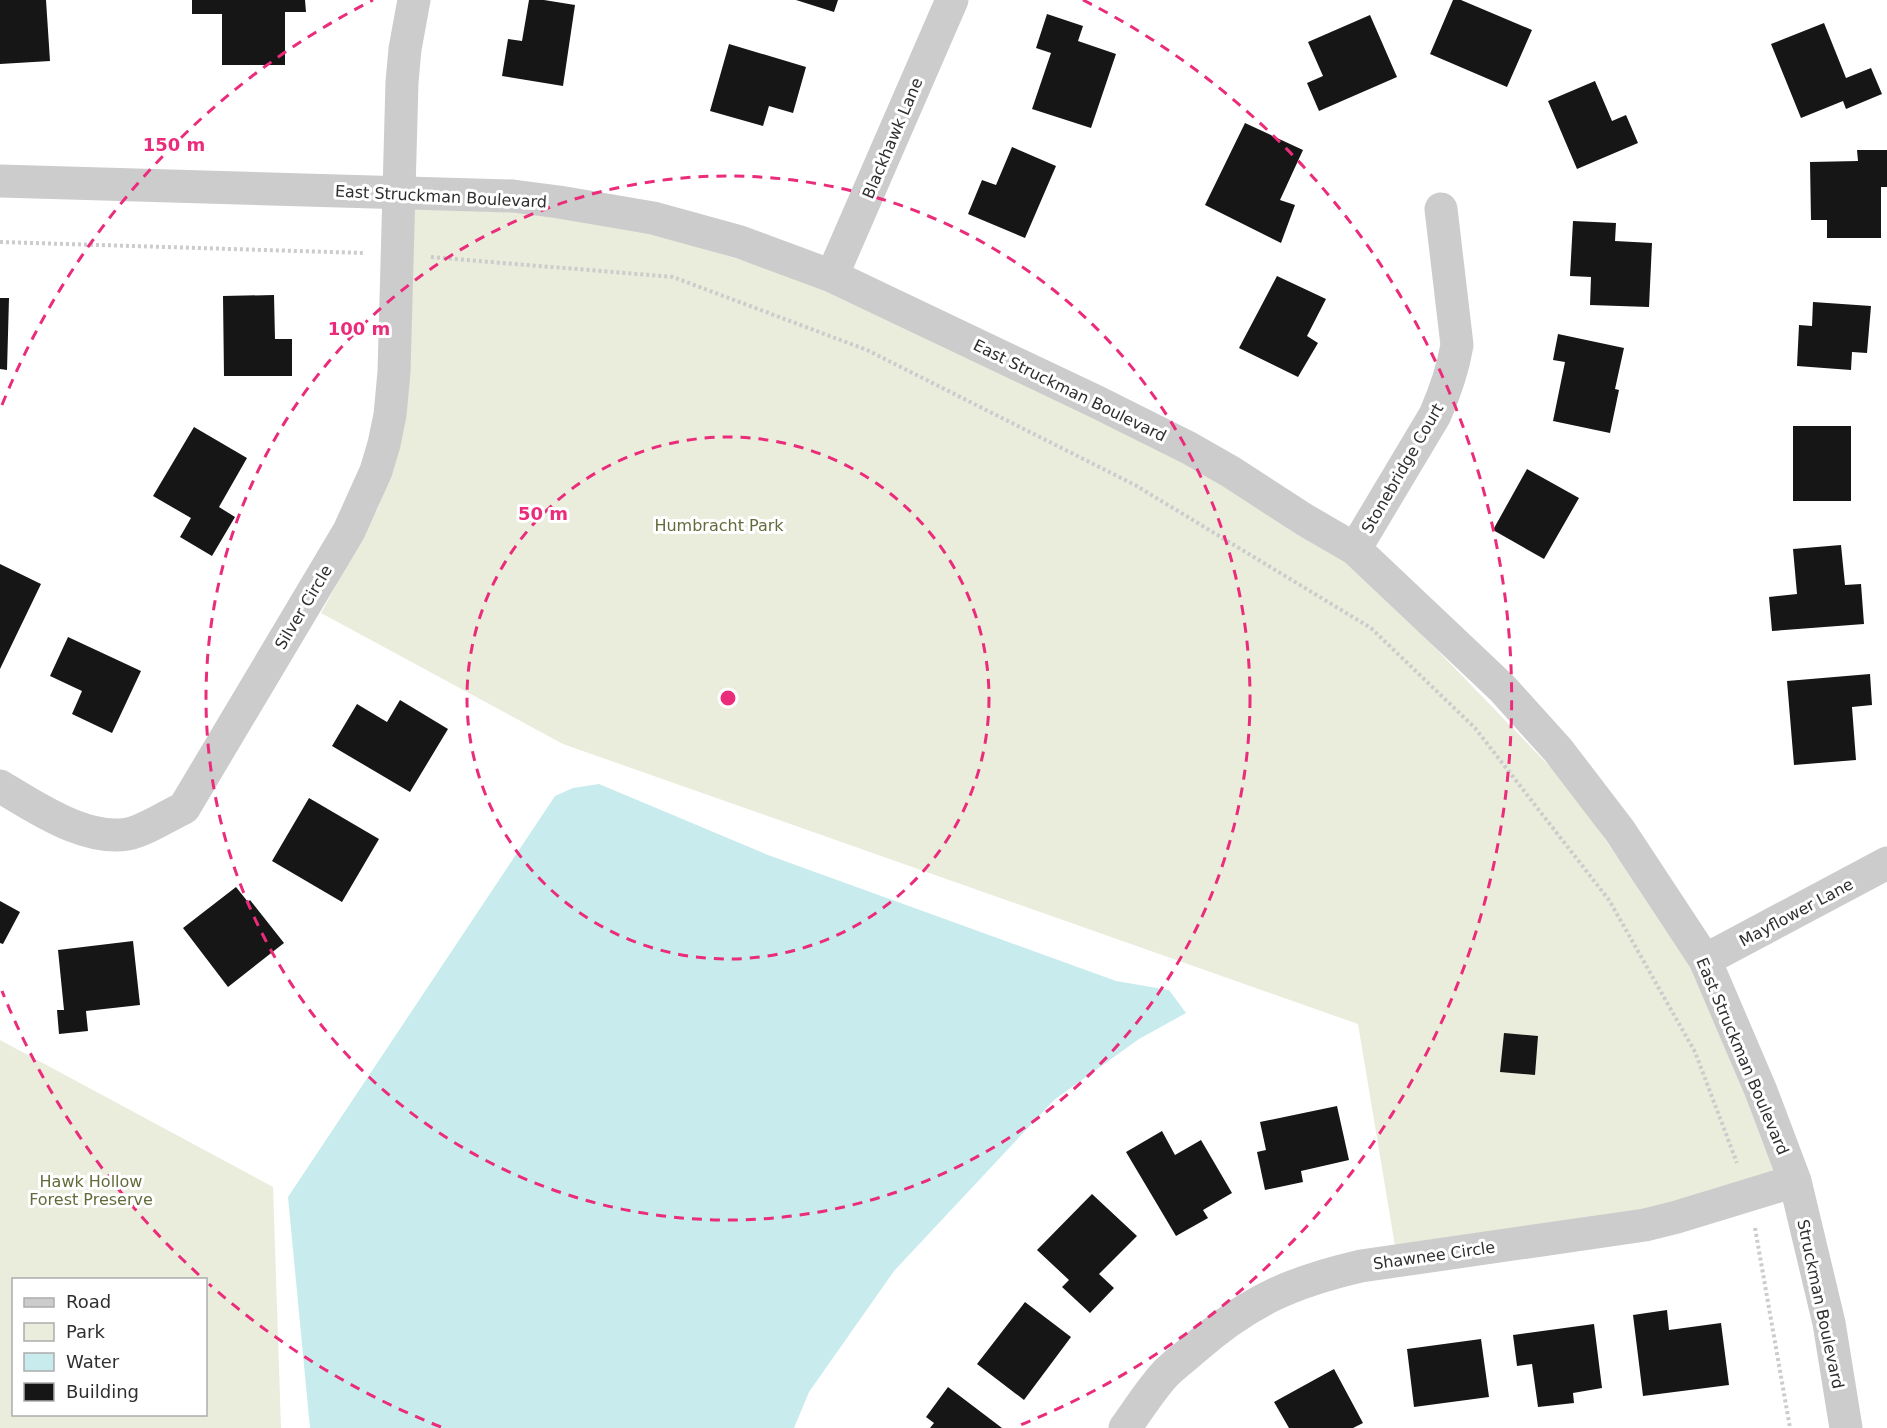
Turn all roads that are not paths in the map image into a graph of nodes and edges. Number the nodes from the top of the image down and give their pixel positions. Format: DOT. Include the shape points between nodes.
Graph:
graph roads {
  1 [pos="414,0"];
  2 [pos="952,0"];
  3 [pos="0,182"];
  4 [pos="398,193"];
  5 [pos="1441,209"];
  6 [pos="832,276"];
  7 [pos="1355,549"];
  8 [pos="0,786"];
  9 [pos="1887,864"];
  10 [pos="1705,960"];
  11 [pos="1795,1181"];
  12 [pos="1125,1428"];
  13 [pos="1846,1428"];
  1 -- 4 [label="street, Silver Circle" via="402,82"];
  2 -- 6 [label="street, Blackhawk Lane"];
  3 -- 4 [label="street, East Struckman Boulevard"];
  4 -- 6 [label="street, East Struckman Boulevard" via="513,196 653,218 740,242"];
  4 -- 8 [label="street, Silver Circle" via="394,372 384,444 376,471 349,531 184,808 138,832 98,834 69,824"];
  5 -- 7 [label="street, Stonebridge Court" via="1457,345 1454,364 1435,415"];
  6 -- 7 [label="street, East Struckman Boulevard" via="1190,448"];
  7 -- 10 [label="street, East Struckman Boulevard" via="1502,688 1558,750 1620,831"];
  9 -- 10 [label="street, Mayflower Lane"];
  10 -- 11 [label="street, East Struckman Boulevard"];
  11 -- 12 [label="street, Shawnee Circle" via="1645,1225 1323,1274 1248,1307 1217,1329 1166,1373"];
  11 -- 13 [label="street, Struckman Boulevard" via="1829,1323"];
}
